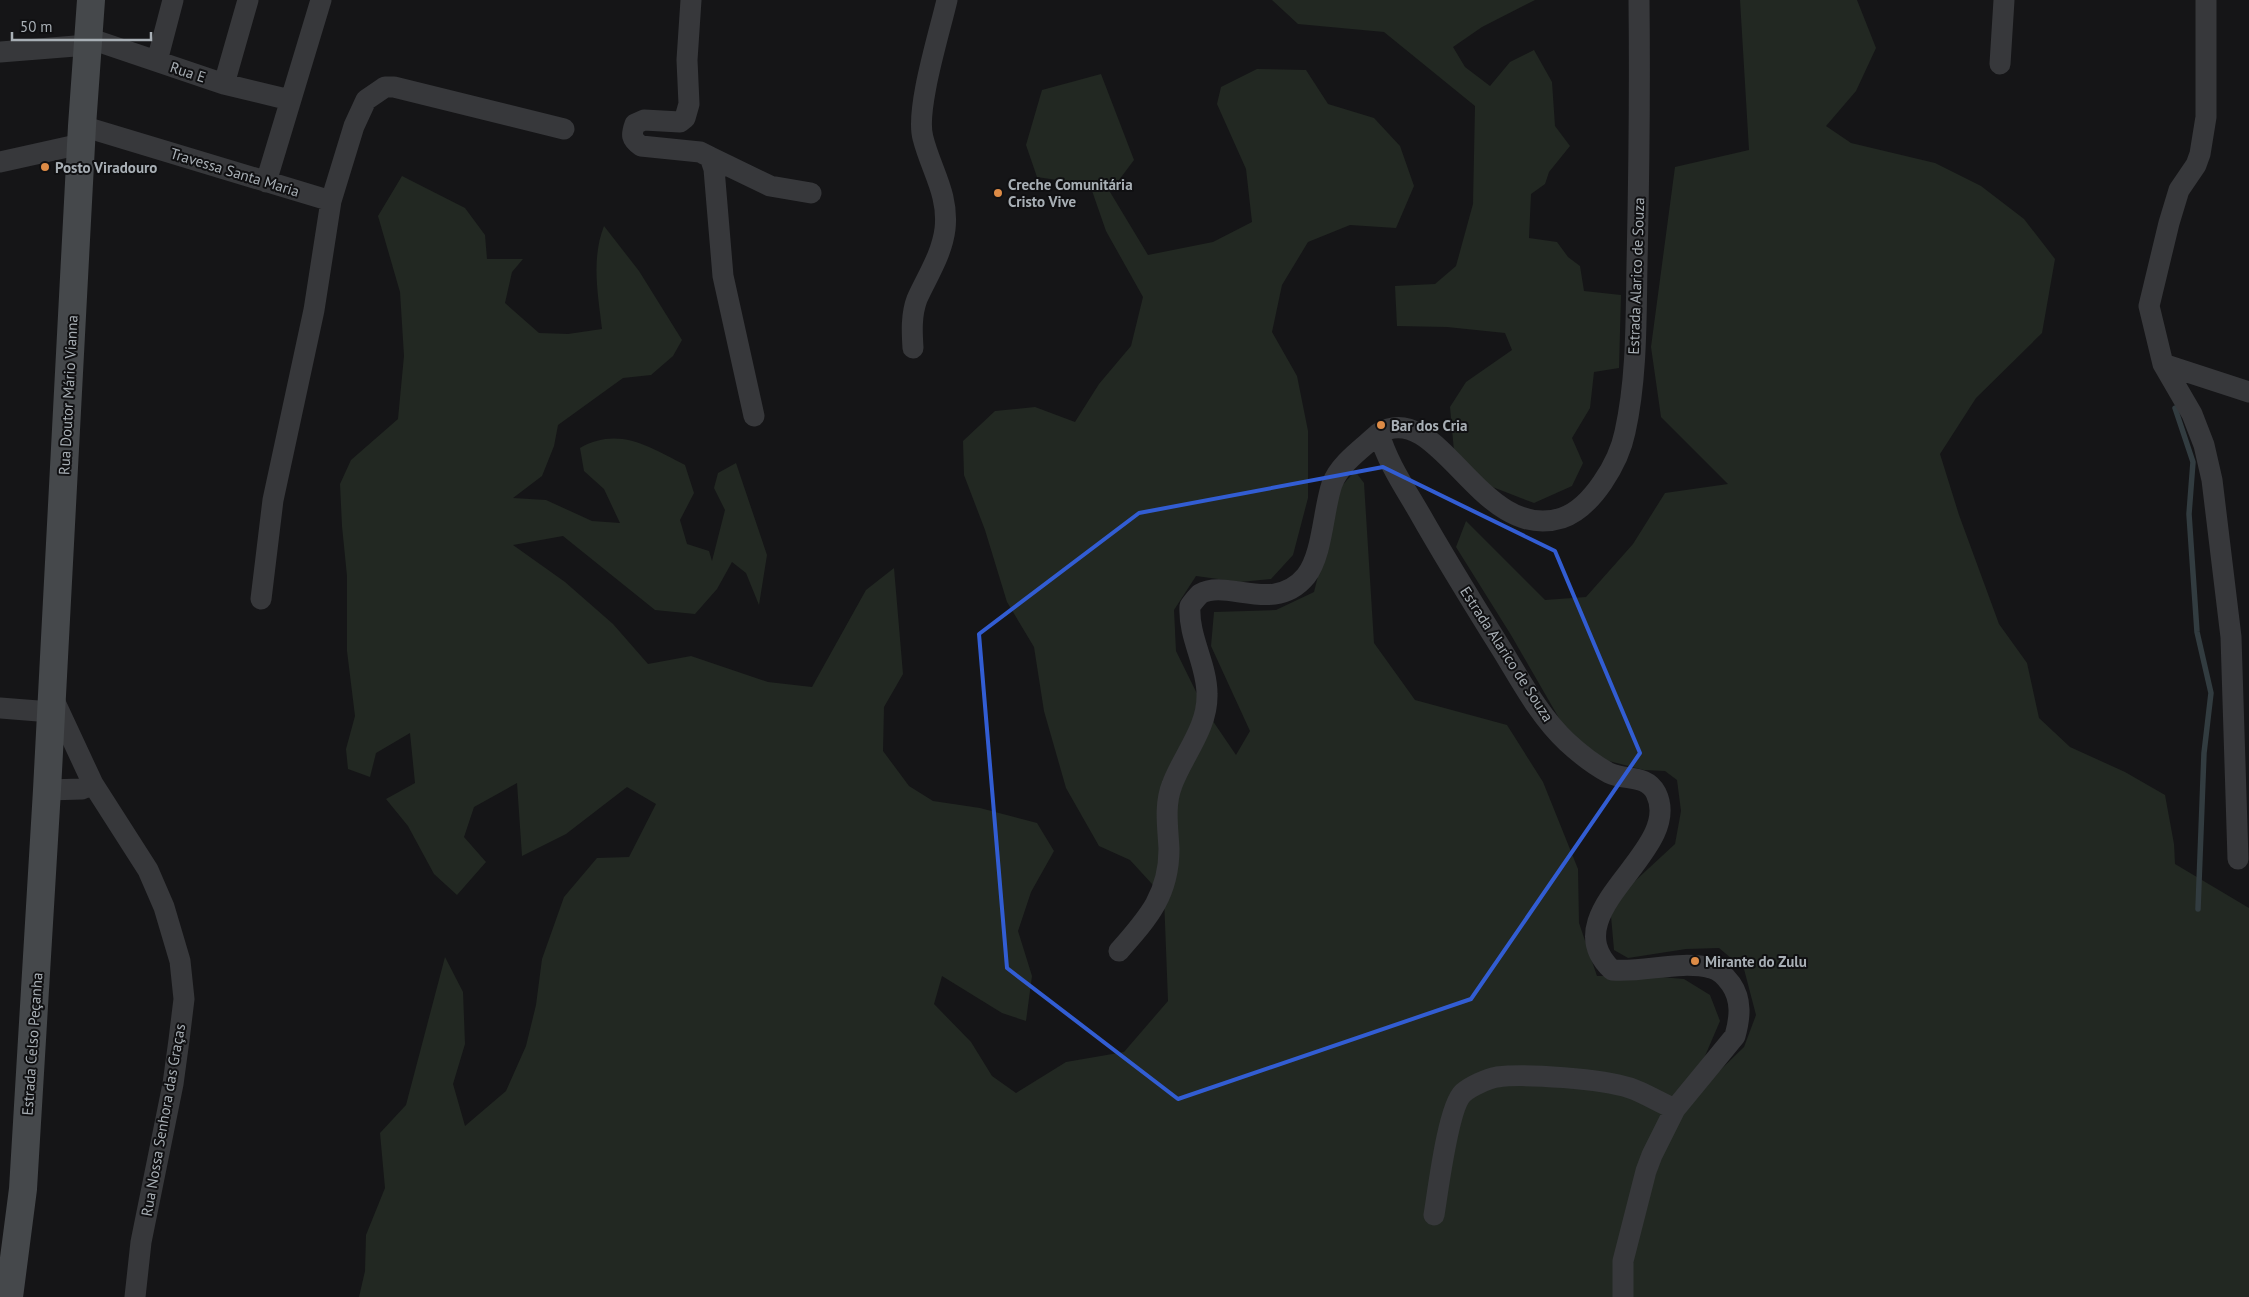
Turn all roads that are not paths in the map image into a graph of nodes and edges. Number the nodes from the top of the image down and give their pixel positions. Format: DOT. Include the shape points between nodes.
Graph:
graph roads {
  1 [pos="91,0"];
  2 [pos="173,0"];
  3 [pos="248,0"];
  4 [pos="321,0"];
  5 [pos="691,0"];
  6 [pos="947,0"];
  7 [pos="1639,0"];
  8 [pos="2004,0"];
  9 [pos="2206,0"];
  10 [pos="88,41"];
  11 [pos="0,52"];
  12 [pos="157,61"];
  13 [pos="2000,64"];
  14 [pos="224,84"];
  15 [pos="290,100"];
  16 [pos="564,129"];
  17 [pos="81,135"];
  18 [pos="710,157"];
  19 [pos="0,162"];
  20 [pos="266,182"];
  21 [pos="812,193"];
  22 [pos="331,201"];
  23 [pos="913,348"];
  24 [pos="2164,364"];
  25 [pos="2249,392"];
  26 [pos="754,416"];
  27 [pos="1378,433"];
  28 [pos="261,599"];
  29 [pos="52,704"];
  30 [pos="0,708"];
  31 [pos="93,784"];
  32 [pos="47,790"];
  33 [pos="2238,860"];
  34 [pos="1119,951"];
  35 [pos="1675,1109"];
  36 [pos="1434,1214"];
  37 [pos="9,1297"];
  38 [pos="135,1297"];
  39 [pos="1623,1297"];
  1 -- 10 [label="main road, Rua Doutor Mário Vianna"];
  2 -- 12 [label="street"];
  3 -- 14 [label="street"];
  4 -- 15 [label="street"];
  5 -- 18 [label="street" via="686,118 680,122 644,120 635,124 631,133 641,146 700,152"];
  6 -- 23 [label="street" via="921,121 922,138 946,208 944,231 928,280 917,300 912,321"];
  7 -- 27 [label="street, Estrada Alarico de Souza" via="1640,115 1633,369 1625,434 1609,471 1592,497 1574,514 1555,520 1527,520 1502,510 1439,448 1419,434 1406,428"];
  8 -- 13 [label="street"];
  9 -- 24 [label="street" via="2206,117 2200,154 2174,207 2149,306"];
  10 -- 11 [label="street"];
  10 -- 12 [label="street, Rua E"];
  10 -- 17 [label="main road, Rua Doutor Mário Vianna"];
  12 -- 14 [label="street, Rua E"];
  14 -- 15 [label="street, Rua E"];
  15 -- 20 [label="street"];
  16 -- 22 [label="street" via="385,87 366,100 354,126"];
  17 -- 19 [label="street"];
  17 -- 20 [label="street, Travessa Santa Maria"];
  17 -- 29 [label="main road, Rua Doutor Mário Vianna"];
  18 -- 21 [label="street" via="770,186"];
  18 -- 26 [label="street" via="714,169 723,276"];
  20 -- 22 [label="street, Travessa Santa Maria"];
  22 -- 28 [label="street" via="301,380 273,500"];
  24 -- 25 [label="street"];
  24 -- 33 [label="street" via="2192,414 2212,480 2230,637"];
  27 -- 34 [label="street" via="1345,464 1332,482 1314,559 1306,576 1277,594 1255,596 1210,591 1200,594 1190,606 1192,634 1208,692 1204,721 1171,786 1167,807 1168,870 1162,890 1150,915"];
  27 -- 35 [label="street, Estrada Alarico de Souza" via="1387,456 1442,552 1548,721 1595,765 1612,774 1642,780 1656,794 1660,816 1655,834 1601,914 1596,935 1598,953 1612,970 1628,972 1681,966 1712,968 1724,974 1735,990 1739,1004 1735,1036"];
  29 -- 30 [label="street"];
  29 -- 31 [label="street, Rua Nossa Senhora das Graças"];
  29 -- 32 [label="main road, Rua Doutor Mário Vianna"];
  31 -- 32 [label="street" via="82,789"];
  31 -- 38 [label="street, Rua Nossa Senhora das Graças" via="148,870 161,900 180,961 184,999 173,1084 141,1242"];
  32 -- 37 [label="main road, Estrada Celso Peçanha" via="23,1190"];
  35 -- 36 [label="street" via="1630,1088 1593,1081 1516,1076 1495,1077 1478,1084 1462,1094 1453,1112"];
  35 -- 39 [label="street, Estrada Alarico de Souza" via="1646,1171 1623,1261"];
}
